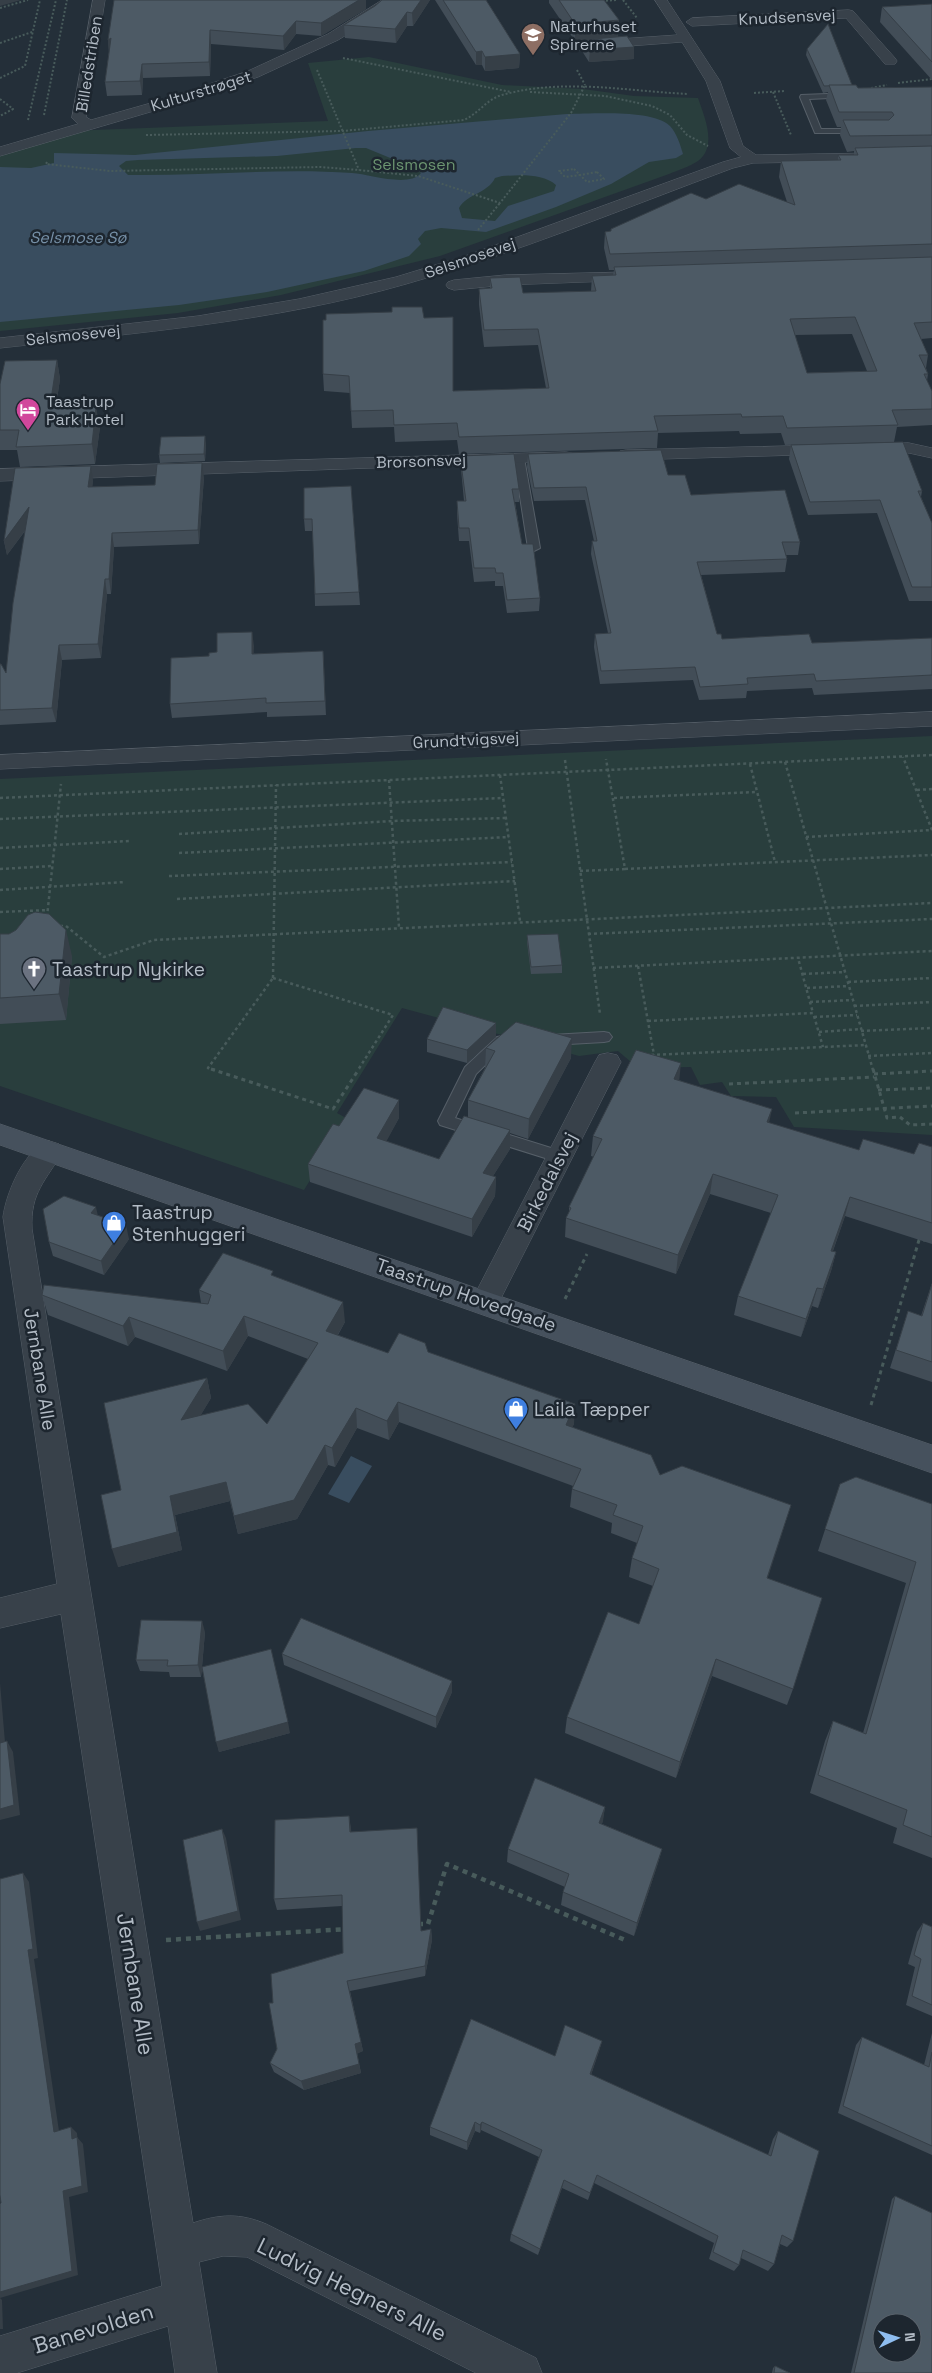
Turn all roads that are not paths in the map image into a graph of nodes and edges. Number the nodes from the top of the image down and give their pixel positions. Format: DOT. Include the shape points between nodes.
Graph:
graph roads {
  1 [pos="100,0"];
  2 [pos="661,0"];
  3 [pos="676,0"];
  4 [pos="386,3"];
  5 [pos="364,4"];
  6 [pos="692,22"];
  7 [pos="687,38"];
  8 [pos="703,39"];
  9 [pos="576,46"];
  10 [pos="890,62"];
  11 [pos="863,95"];
  12 [pos="88,125"];
  13 [pos="876,131"];
  14 [pos="0,152"];
  15 [pos="755,154"];
  16 [pos="932,156"];
  17 [pos="643,276"];
  18 [pos="454,285"];
  19 [pos="0,343"];
  20 [pos="932,453"];
  21 [pos="579,456"];
  22 [pos="611,456"];
  23 [pos="520,458"];
  24 [pos="0,475"];
  25 [pos="534,548"];
  26 [pos="932,719"];
  27 [pos="0,762"];
  28 [pos="513,1034"];
  29 [pos="537,1041"];
  30 [pos="606,1049"];
  31 [pos="0,1134"];
  32 [pos="50,1150"];
  33 [pos="561,1157"];
  34 [pos="485,1302"];
  35 [pos="932,1459"];
  36 [pos="76,1595"];
  37 [pos="0,1613"];
  38 [pos="178,2248"];
  39 [pos="185,2300"];
  40 [pos="0,2357"];
  41 [pos="196,2373"];
  42 [pos="521,2373"];
  1 -- 12 [label="street, Billedstriben" via="79,118"];
  2 -- 7 [label="street"];
  3 -- 6 [label="street"];
  4 -- 5 [label="street"];
  4 -- 12 [label="street, Kulturstrøget" via="309,51 256,74"];
  6 -- 8 [label="street"];
  6 -- 10 [label="street, Knudsensvej" via="849,14"];
  7 -- 9 [label="street"];
  7 -- 15 [label="street" via="713,81 737,148"];
  11 -- 13 [label="lane" via="804,97 818,131"];
  12 -- 14 [label="street, Kulturstrøget"];
  15 -- 16 [label="street, Selsmosevej" via="794,158"];
  15 -- 19 [label="street, Selsmosevej" via="474,258 400,281 299,304 198,321"];
  17 -- 18 [label="street" via="505,280"];
  20 -- 22 [label="street" via="909,448"];
  21 -- 23 [label="street, Brorsonsvej"];
  23 -- 24 [label="street, Brorsonsvej"];
  23 -- 25 [label="lane"];
  26 -- 27 [label="street, Grundtvigsvej"];
  28 -- 33 [label="lane" via="470,1070 446,1121"];
  29 -- 30 [label="lane"];
  30 -- 33 [label="street, Birkedalsvej"];
  31 -- 32 [label="street, Taastrup Hovedgade"];
  32 -- 34 [label="street, Taastrup Hovedgade"];
  32 -- 36 [label="street, Jernbane Alle" via="20,1196 17,1217"];
  33 -- 34 [label="street, Birkedalsvej"];
  34 -- 35 [label="street, Taastrup Hovedgade"];
  36 -- 37 [label="street"];
  36 -- 38 [label="street, Jernbane Alle"];
  38 -- 39 [label="street, Jernbane Alle"];
  38 -- 42 [label="street, Ludvig Hegners Alle" via="222,2234 252,2238"];
  39 -- 40 [label="street, Banevolden"];
  39 -- 41 [label="street, Jernbane Alle"];
}
